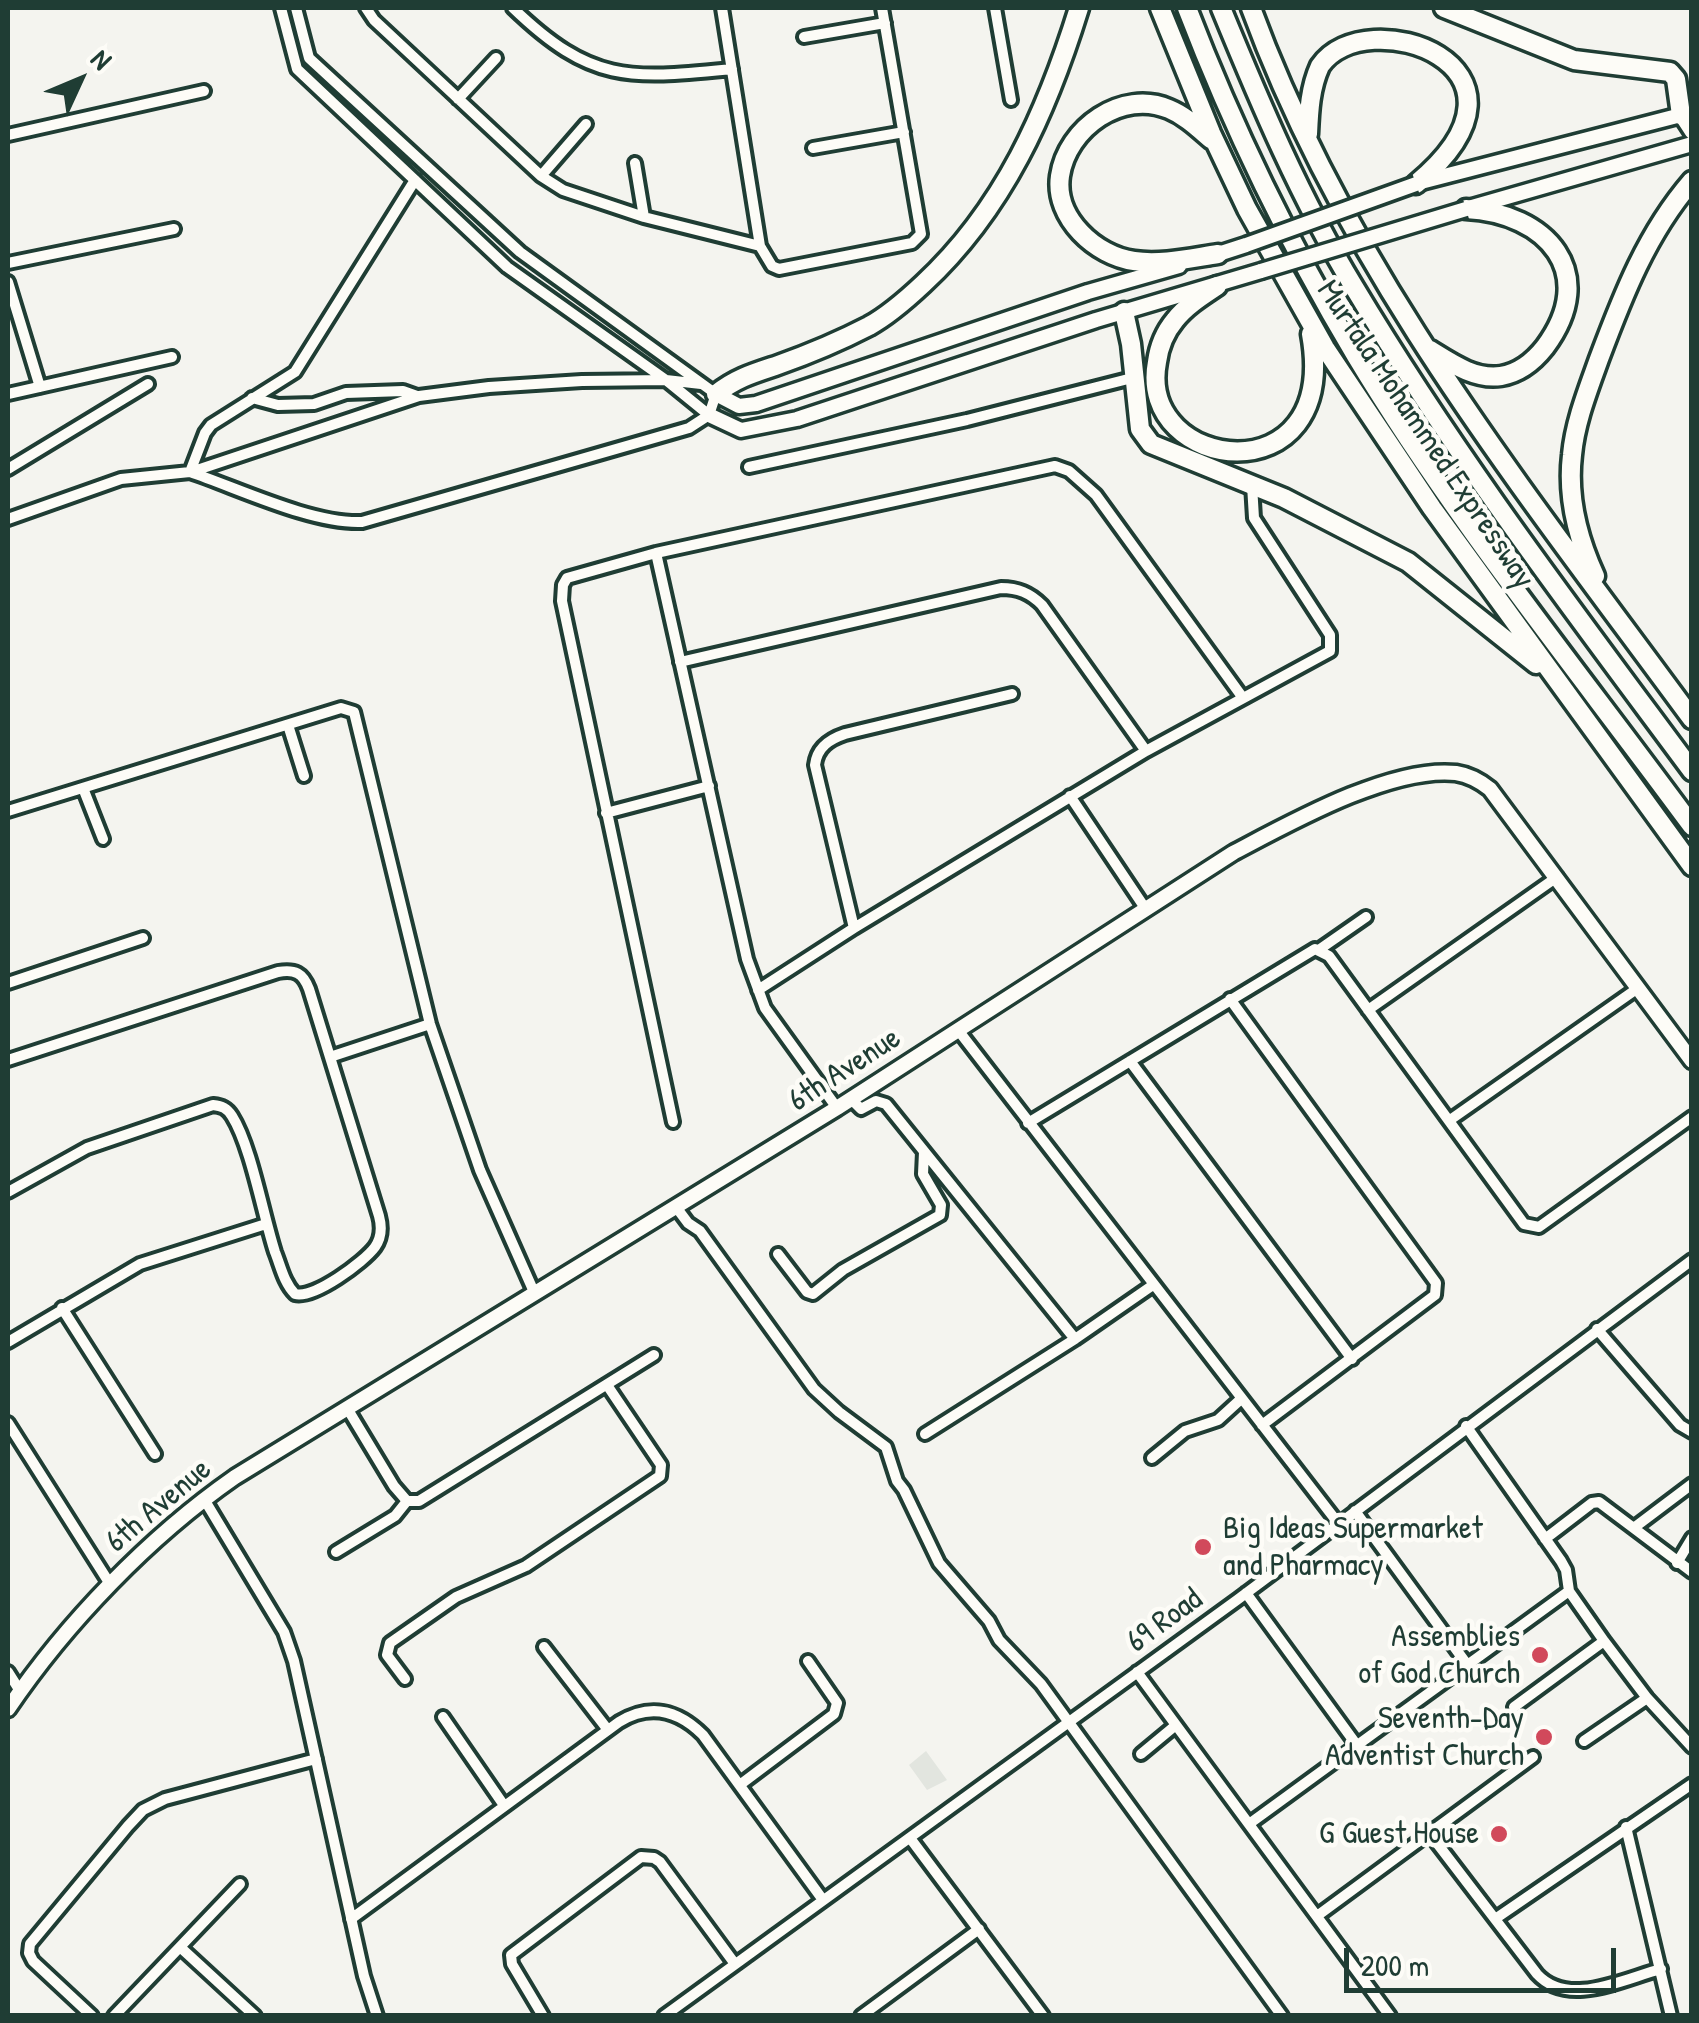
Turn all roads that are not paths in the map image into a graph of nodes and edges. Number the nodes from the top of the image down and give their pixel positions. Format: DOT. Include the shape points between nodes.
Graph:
graph roads {
  1 [pos="281,8"];
  2 [pos="296,8"];
  3 [pos="513,8"];
  4 [pos="722,8"];
  5 [pos="882,8"];
  6 [pos="995,8"];
  7 [pos="1078,8"];
  8 [pos="1160,8"];
  9 [pos="1187,8"];
  10 [pos="1221,8"];
  11 [pos="1251,8"];
  12 [pos="1444,8"];
  13 [pos="1488,8"];
  14 [pos="370,9"];
  15 [pos="885,23"];
  16 [pos="1493,28"];
  17 [pos="804,37"];
  18 [pos="496,58"];
  19 [pos="732,70"];
  20 [pos="204,91"];
  21 [pos="458,99"];
  22 [pos="1011,100"];
  23 [pos="1681,115"];
  24 [pos="586,124"];
  25 [pos="904,132"];
  26 [pos="1692,132"];
  27 [pos="8,135"];
  28 [pos="1307,140"];
  29 [pos="1216,144"];
  30 [pos="1692,144"];
  31 [pos="813,148"];
  32 [pos="635,163"];
  33 [pos="542,176"];
  34 [pos="414,180"];
  35 [pos="1692,181"];
  36 [pos="1416,184"];
  37 [pos="1466,209"];
  38 [pos="644,217"];
  39 [pos="174,229"];
  40 [pos="760,246"];
  41 [pos="1218,254"];
  42 [pos="8,264"];
  43 [pos="8,282"];
  44 [pos="1217,286"];
  45 [pos="1124,312"];
  46 [pos="1308,318"];
  47 [pos="1424,346"];
  48 [pos="172,356"];
  49 [pos="1136,377"];
  50 [pos="666,380"];
  51 [pos="148,384"];
  52 [pos="40,388"];
  53 [pos="710,389"];
  54 [pos="8,394"];
  55 [pos="419,396"];
  56 [pos="251,398"];
  57 [pos="709,415"];
  58 [pos="749,467"];
  59 [pos="8,469"];
  60 [pos="190,472"];
  61 [pos="1252,485"];
  62 [pos="8,520"];
  63 [pos="656,553"];
  64 [pos="1609,608"];
  65 [pos="680,662"];
  66 [pos="1554,678"];
  67 [pos="1012,694"];
  68 [pos="1243,698"];
  69 [pos="1692,720"];
  70 [pos="288,725"];
  71 [pos="1146,750"];
  72 [pos="1692,771"];
  73 [pos="304,776"];
  74 [pos="709,786"];
  75 [pos="82,788"];
  76 [pos="1070,796"];
  77 [pos="8,811"];
  78 [pos="606,813"];
  79 [pos="1692,826"];
  80 [pos="103,839"];
  81 [pos="1692,866"];
  82 [pos="1556,877"];
  83 [pos="1145,908"];
  84 [pos="1366,917"];
  85 [pos="854,928"];
  86 [pos="144,938"];
  87 [pos="1320,949"];
  88 [pos="8,983"];
  89 [pos="1638,988"];
  90 [pos="758,990"];
  91 [pos="1230,1000"];
  92 [pos="1368,1010"];
  93 [pos="430,1024"];
  94 [pos="958,1030"];
  95 [pos="330,1056"];
  96 [pos="8,1060"];
  97 [pos="1130,1061"];
  98 [pos="1692,1062"];
  99 [pos="852,1099"];
  100 [pos="837,1108"];
  101 [pos="1692,1117"];
  102 [pos="1450,1120"];
  103 [pos="673,1122"];
  104 [pos="1028,1123"];
  105 [pos="924,1151"];
  106 [pos="8,1192"];
  107 [pos="676,1208"];
  108 [pos="266,1224"];
  109 [pos="778,1254"];
  110 [pos="1692,1260"];
  111 [pos="1152,1285"];
  112 [pos="534,1292"];
  113 [pos="62,1308"];
  114 [pos="1597,1329"];
  115 [pos="1075,1339"];
  116 [pos="8,1342"];
  117 [pos="654,1355"];
  118 [pos="1352,1359"];
  119 [pos="606,1385"];
  120 [pos="1241,1399"];
  121 [pos="347,1408"];
  122 [pos="8,1423"];
  123 [pos="1262,1425"];
  124 [pos="1466,1426"];
  125 [pos="1692,1432"];
  126 [pos="925,1434"];
  127 [pos="155,1454"];
  128 [pos="1152,1458"];
  129 [pos="1692,1484"];
  130 [pos="204,1499"];
  131 [pos="408,1501"];
  132 [pos="1355,1511"];
  133 [pos="1338,1523"];
  134 [pos="1634,1527"];
  135 [pos="1692,1538"];
  136 [pos="1545,1539"];
  137 [pos="336,1552"];
  138 [pos="1676,1563"];
  139 [pos="1692,1572"];
  140 [pos="110,1584"];
  141 [pos="1569,1590"];
  142 [pos="1246,1593"];
  143 [pos="1604,1641"];
  144 [pos="544,1647"];
  145 [pos="808,1661"];
  146 [pos="1466,1663"];
  147 [pos="8,1672"];
  148 [pos="1137,1672"];
  149 [pos="405,1679"];
  150 [pos="20,1691"];
  151 [pos="1647,1698"];
  152 [pos="1514,1707"];
  153 [pos="8,1710"];
  154 [pos="443,1717"];
  155 [pos="1068,1723"];
  156 [pos="1176,1725"];
  157 [pos="608,1730"];
  158 [pos="1584,1741"];
  159 [pos="1690,1741"];
  160 [pos="1356,1744"];
  161 [pos="1141,1754"];
  162 [pos="1533,1757"];
  163 [pos="316,1759"];
  164 [pos="742,1784"];
  165 [pos="1692,1784"];
  166 [pos="503,1804"];
  167 [pos="1249,1824"];
  168 [pos="1626,1828"];
  169 [pos="1430,1834"];
  170 [pos="910,1838"];
  171 [pos="240,1884"];
  172 [pos="823,1900"];
  173 [pos="1316,1916"];
  174 [pos="352,1919"];
  175 [pos="1496,1919"];
  176 [pos="979,1929"];
  177 [pos="180,1947"];
  178 [pos="735,1964"];
  179 [pos="1661,1969"];
  180 [pos="92,2016"];
  181 [pos="114,2016"];
  182 [pos="255,2016"];
  183 [pos="377,2016"];
  184 [pos="543,2016"];
  185 [pos="664,2016"];
  186 [pos="862,2016"];
  187 [pos="1043,2016"];
  188 [pos="1282,2016"];
  189 [pos="1390,2016"];
  190 [pos="1671,2016"];
  1 -- 34 [label="street" via="296,69"];
  2 -- 53 [label="street" via="309,58 323,71 520,252"];
  3 -- 19 [label="street" via="609,72 654,77"];
  4 -- 19 [label="street"];
  5 -- 15 [label="street"];
  6 -- 22 [label="street"];
  7 -- 53 [label="highway" via="1024,151 952,257 874,323"];
  8 -- 29 [label="highway, Murtala Mohammed Expressway"];
  9 -- 79 [label="highway, Murtala Mohammed Expressway" via="1254,165 1358,359 1496,561"];
  10 -- 72 [label="highway, Murtala Mohammed Expressway" via="1296,182 1352,285 1465,460"];
  11 -- 28 [label="highway, Murtala Mohammed Expressway"];
  12 -- 16 [label="highway"];
  13 -- 16 [label="street"];
  14 -- 21 [label="street"];
  15 -- 17 [label="street"];
  15 -- 25 [label="street"];
  16 -- 23 [label="highway" via="1574,60 1670,72"];
  18 -- 21 [label="street"];
  19 -- 40 [label="street"];
  20 -- 27 [label="street"];
  21 -- 33 [label="street"];
  23 -- 26 [label="street"];
  23 -- 36 [label="street"];
  24 -- 33 [label="street"];
  25 -- 31 [label="street"];
  25 -- 40 [label="street" via="918,239 779,269"];
  28 -- 36 [label="highway" via="1310,95 1332,48 1365,27 1421,32 1449,52 1467,88 1468,106 1458,140"];
  28 -- 47 [label="highway, Murtala Mohammed Expressway"];
  29 -- 41 [label="highway" via="1166,107 1114,108 1077,138 1058,181 1072,222 1105,252 1131,262"];
  29 -- 46 [label="highway, Murtala Mohammed Expressway"];
  30 -- 37 [label="street"];
  32 -- 38 [label="street"];
  33 -- 38 [label="street" via="589,201"];
  34 -- 50 [label="street" via="507,267"];
  34 -- 56 [label="street" via="305,360"];
  35 -- 64 [label="highway" via="1649,240 1620,302 1572,455 1580,541"];
  36 -- 41 [label="street, bridge"];
  37 -- 44 [label="street, bridge"];
  37 -- 47 [label="highway" via="1504,213 1547,240 1565,265 1569,294 1562,317 1537,358 1499,376 1464,370"];
  38 -- 40 [label="street"];
  39 -- 42 [label="street"];
  41 -- 53 [label="street" via="756,404 740,406"];
  43 -- 52 [label="street"];
  44 -- 45 [label="street"];
  44 -- 46 [label="highway" via="1174,321 1155,373 1157,394 1174,426 1214,450 1259,450 1293,429 1306,412 1316,374"];
  45 -- 49 [label="highway"];
  45 -- 57 [label="street" via="797,419 742,430"];
  46 -- 66 [label="highway, Murtala Mohammed Expressway" via="1375,426"];
  47 -- 64 [label="highway, Murtala Mohammed Expressway"];
  48 -- 52 [label="street"];
  49 -- 58 [label="street"];
  49 -- 61 [label="highway" via="1140,428 1151,444"];
  50 -- 53 [label="street"];
  50 -- 55 [label="street"];
  50 -- 57 [label="street"];
  51 -- 59 [label="street"];
  52 -- 54 [label="street"];
  53 -- 57 [label="street"];
  55 -- 56 [label="street" via="346,393 314,404 278,405"];
  55 -- 60 [label="street"];
  56 -- 60 [label="street" via="204,433"];
  57 -- 60 [label="street" via="689,428 362,522 320,518"];
  60 -- 62 [label="street" via="120,478"];
  61 -- 66 [label="highway" via="1408,562"];
  61 -- 68 [label="street" via="1254,518 1332,643 1324,657"];
  63 -- 65 [label="street"];
  63 -- 68 [label="street" via="1062,468 1096,496"];
  63 -- 78 [label="street" via="576,573 562,585"];
  64 -- 69 [label="highway, Murtala Mohammed Expressway"];
  65 -- 71 [label="street" via="1014,588 1042,605"];
  65 -- 74 [label="street"];
  66 -- 81 [label="highway, Murtala Mohammed Expressway"];
  67 -- 85 [label="street" via="846,734 820,751 815,765"];
  68 -- 71 [label="street"];
  70 -- 73 [label="street"];
  70 -- 75 [label="street"];
  70 -- 93 [label="street" via="341,708 354,712"];
  71 -- 76 [label="street"];
  74 -- 78 [label="street"];
  74 -- 90 [label="street"];
  75 -- 77 [label="street"];
  75 -- 80 [label="street"];
  76 -- 83 [label="street"];
  76 -- 85 [label="street"];
  78 -- 103 [label="street"];
  82 -- 83 [label="street, 6th Avenue" via="1490,788 1468,776 1436,773 1366,791 1291,823"];
  82 -- 89 [label="street, 6th Avenue"];
  82 -- 92 [label="street"];
  83 -- 94 [label="street, 6th Avenue"];
  84 -- 87 [label="street"];
  85 -- 90 [label="street"];
  86 -- 88 [label="street"];
  87 -- 91 [label="street"];
  87 -- 92 [label="street"];
  89 -- 98 [label="street, 6th Avenue"];
  89 -- 102 [label="street"];
  90 -- 100 [label="street"];
  91 -- 97 [label="street"];
  91 -- 118 [label="street" via="1436,1283 1434,1295"];
  92 -- 102 [label="street"];
  93 -- 95 [label="street"];
  93 -- 112 [label="street" via="480,1170"];
  94 -- 99 [label="street, 6th Avenue"];
  94 -- 104 [label="street"];
  95 -- 96 [label="street" via="306,981 287,971"];
  95 -- 108 [label="street" via="381,1236 344,1273 302,1296 286,1283"];
  97 -- 104 [label="street"];
  97 -- 118 [label="street"];
  99 -- 100 [label="street, 6th Avenue"];
  99 -- 105 [label="street" via="859,1109 886,1104"];
  100 -- 107 [label="street, 6th Avenue"];
  101 -- 102 [label="street" via="1532,1228"];
  104 -- 111 [label="street"];
  105 -- 109 [label="street" via="923,1174 940,1215 812,1294"];
  105 -- 115 [label="street"];
  106 -- 108 [label="street" via="87,1148 223,1106"];
  107 -- 112 [label="street, 6th Avenue"];
  107 -- 155 [label="street" via="700,1231 814,1389 886,1447 939,1563"];
  108 -- 113 [label="street" via="140,1264"];
  110 -- 114 [label="street, 69 Road"];
  111 -- 115 [label="street"];
  111 -- 120 [label="street"];
  112 -- 121 [label="street, 6th Avenue"];
  113 -- 116 [label="street"];
  113 -- 127 [label="street"];
  114 -- 124 [label="street, 69 Road"];
  114 -- 125 [label="street"];
  115 -- 126 [label="street"];
  117 -- 119 [label="street"];
  118 -- 123 [label="street"];
  119 -- 131 [label="street"];
  119 -- 149 [label="street" via="660,1465 660,1476 526,1566 456,1597 390,1644 387,1655"];
  120 -- 123 [label="street"];
  120 -- 128 [label="street"];
  121 -- 130 [label="street, 6th Avenue"];
  121 -- 131 [label="street"];
  122 -- 140 [label="street"];
  123 -- 133 [label="street"];
  124 -- 132 [label="street, 69 Road"];
  124 -- 136 [label="street"];
  129 -- 134 [label="street"];
  130 -- 140 [label="street, 6th Avenue"];
  130 -- 163 [label="street" via="284,1632"];
  131 -- 137 [label="street"];
  132 -- 133 [label="street, 69 Road"];
  132 -- 146 [label="street"];
  133 -- 142 [label="street, 69 Road"];
  134 -- 136 [label="street" via="1592,1502"];
  134 -- 138 [label="street"];
  135 -- 138 [label="street"];
  136 -- 141 [label="street" via="1566,1570"];
  138 -- 139 [label="street"];
  140 -- 150 [label="street, 6th Avenue"];
  141 -- 143 [label="street"];
  141 -- 146 [label="street"];
  142 -- 148 [label="street, 69 Road"];
  142 -- 160 [label="street"];
  143 -- 151 [label="street"];
  143 -- 152 [label="street"];
  144 -- 157 [label="street"];
  145 -- 164 [label="street" via="837,1709"];
  146 -- 160 [label="street"];
  147 -- 150 [label="street"];
  148 -- 155 [label="street, 69 Road"];
  148 -- 156 [label="street"];
  150 -- 153 [label="street, 6th Avenue"];
  151 -- 158 [label="street"];
  151 -- 159 [label="street"];
  154 -- 166 [label="street"];
  155 -- 170 [label="street, 69 Road"];
  155 -- 188 [label="street"];
  156 -- 161 [label="street"];
  156 -- 167 [label="street"];
  157 -- 164 [label="street" via="640,1712 680,1716"];
  157 -- 166 [label="street"];
  160 -- 167 [label="street"];
  162 -- 169 [label="street"];
  163 -- 174 [label="street"];
  163 -- 180 [label="street" via="165,1799 128,1826 30,1944 33,1961"];
  164 -- 172 [label="street"];
  165 -- 168 [label="street"];
  166 -- 174 [label="street"];
  167 -- 173 [label="street"];
  168 -- 175 [label="street"];
  168 -- 179 [label="street"];
  169 -- 173 [label="street"];
  169 -- 175 [label="street"];
  170 -- 172 [label="street, 69 Road"];
  170 -- 176 [label="street"];
  171 -- 177 [label="street"];
  172 -- 178 [label="street, 69 Road"];
  173 -- 189 [label="street"];
  174 -- 183 [label="street"];
  175 -- 179 [label="street" via="1537,1974 1561,1991"];
  176 -- 186 [label="street"];
  176 -- 187 [label="street"];
  177 -- 181 [label="street"];
  177 -- 182 [label="street"];
  178 -- 184 [label="street" via="660,1862 640,1857 510,1958"];
  178 -- 185 [label="street, 69 Road"];
  179 -- 190 [label="street"];
}
